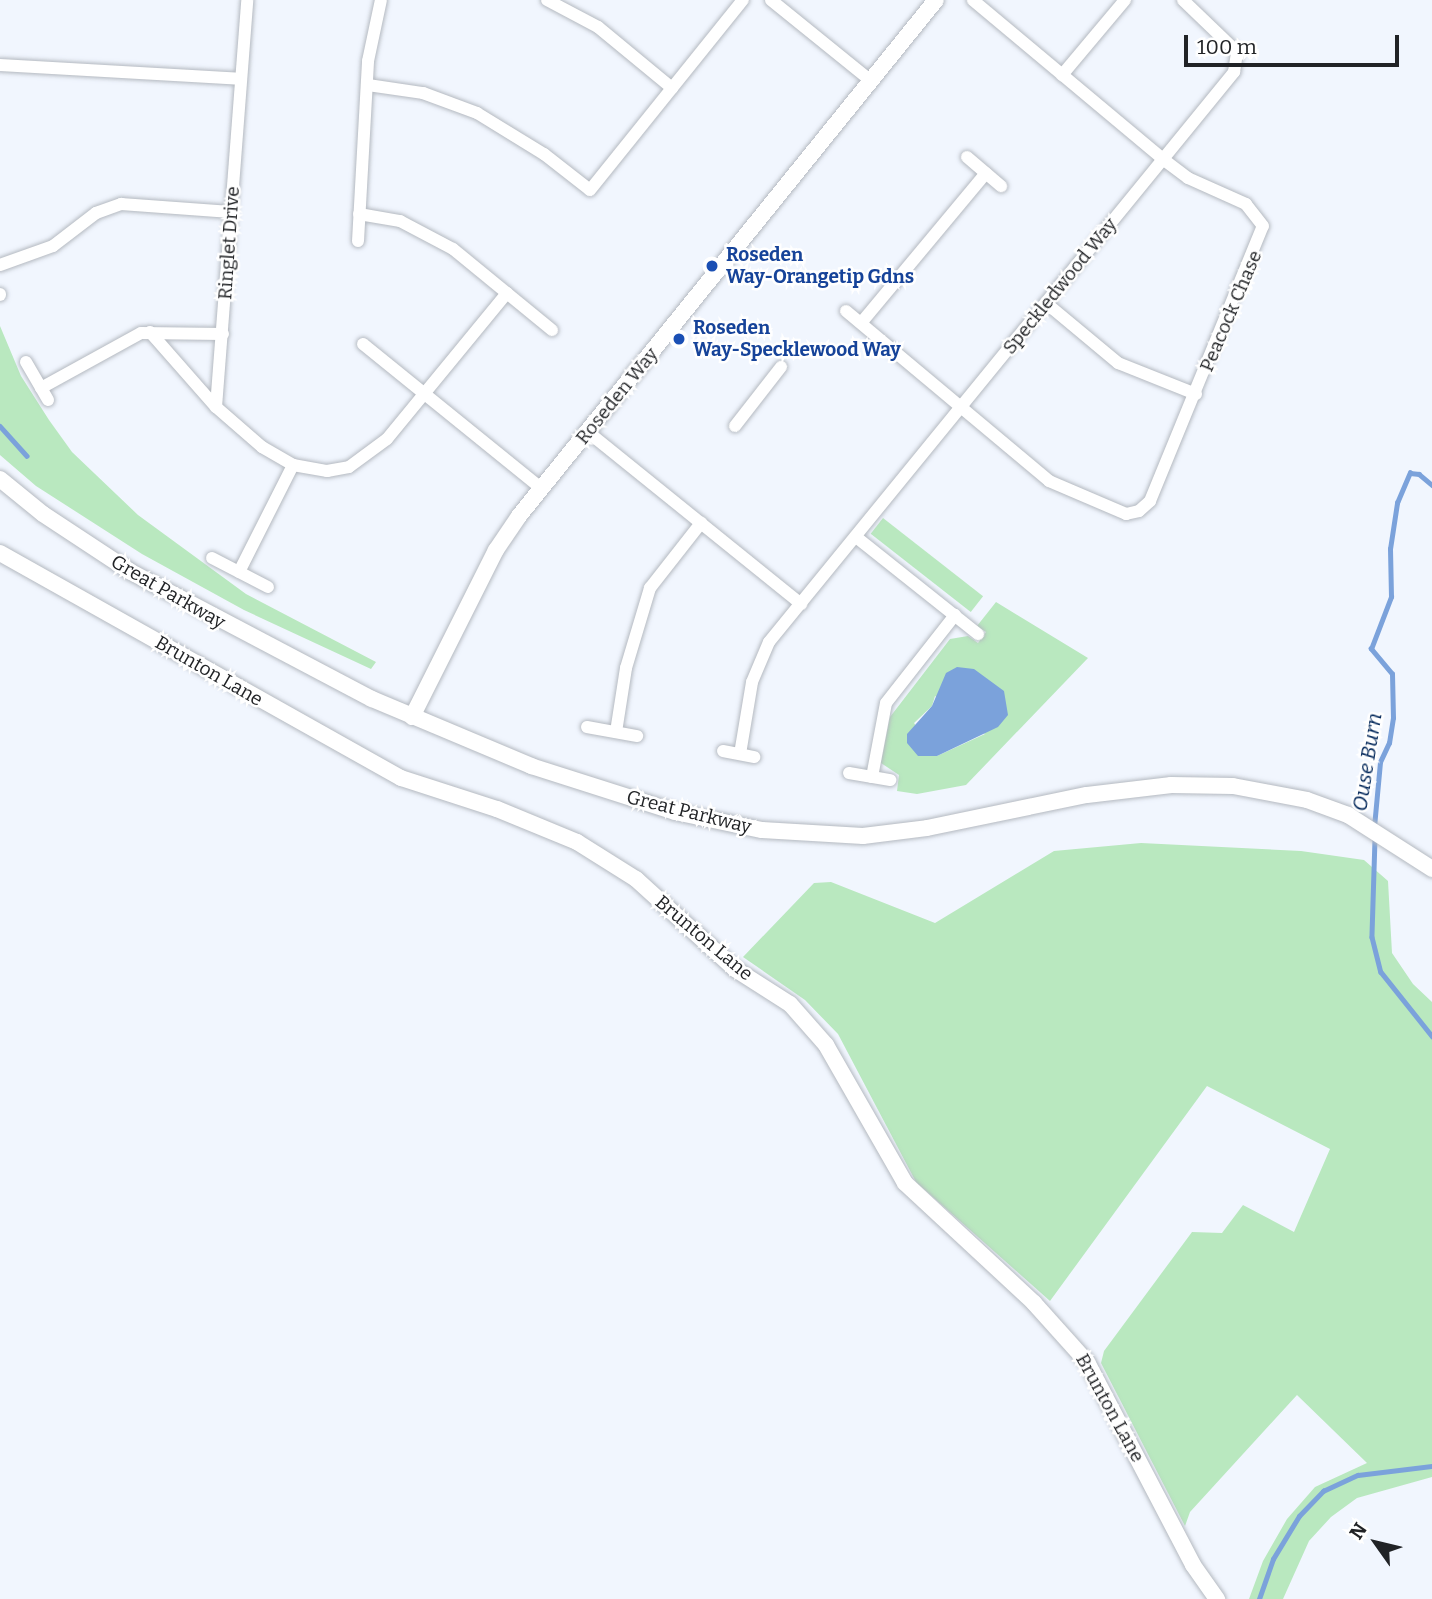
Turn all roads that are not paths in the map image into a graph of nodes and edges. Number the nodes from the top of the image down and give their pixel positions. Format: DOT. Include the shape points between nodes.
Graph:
graph roads {
  1 [pos="247,0"];
  2 [pos="381,0"];
  3 [pos="547,0"];
  4 [pos="743,0"];
  5 [pos="771,0"];
  6 [pos="936,0"];
  7 [pos="972,0"];
  8 [pos="1125,0"];
  9 [pos="1183,0"];
  10 [pos="0,65"];
  11 [pos="1062,75"];
  12 [pos="240,79"];
  13 [pos="871,81"];
  14 [pos="368,85"];
  15 [pos="672,88"];
  16 [pos="967,157"];
  17 [pos="1163,159"];
  18 [pos="986,173"];
  19 [pos="1001,186"];
  20 [pos="231,212"];
  21 [pos="359,214"];
  22 [pos="358,241"];
  23 [pos="0,265"];
  24 [pos="507,293"];
  25 [pos="1046,303"];
  26 [pos="846,311"];
  27 [pos="861,323"];
  28 [pos="552,330"];
  29 [pos="150,332"];
  30 [pos="223,334"];
  31 [pos="363,344"];
  32 [pos="26,362"];
  33 [pos="781,367"];
  34 [pos="41,388"];
  35 [pos="425,394"];
  36 [pos="1196,394"];
  37 [pos="48,400"];
  38 [pos="216,407"];
  39 [pos="961,407"];
  40 [pos="735,426"];
  41 [pos="588,432"];
  42 [pos="293,465"];
  43 [pos="0,479"];
  44 [pos="541,489"];
  45 [pos="701,523"];
  46 [pos="856,537"];
  47 [pos="0,553"];
  48 [pos="212,558"];
  49 [pos="239,572"];
  50 [pos="268,587"];
  51 [pos="801,604"];
  52 [pos="955,615"];
  53 [pos="978,634"];
  54 [pos="412,717"];
  55 [pos="587,727"];
  56 [pos="616,732"];
  57 [pos="638,736"];
  58 [pos="723,751"];
  59 [pos="740,754"];
  60 [pos="754,757"];
  61 [pos="849,773"];
  62 [pos="872,777"];
  63 [pos="890,780"];
  64 [pos="1432,869"];
  65 [pos="1217,1599"];
  1 -- 12 [label="street, Ringlet Drive"];
  2 -- 14 [label="street" via="370,48"];
  3 -- 15 [label="street" via="598,27"];
  4 -- 15 [label="street"];
  5 -- 13 [label="street"];
  6 -- 13 [label="street, Roseden Way"];
  7 -- 11 [label="street"];
  8 -- 11 [label="street"];
  9 -- 17 [label="street, Speckledwood Way" via="1230,42 1237,63"];
  10 -- 12 [label="street"];
  11 -- 17 [label="street"];
  12 -- 20 [label="street, Ringlet Drive"];
  13 -- 41 [label="street, Roseden Way"];
  14 -- 15 [label="street" via="423,93 468,109 510,131 590,190"];
  14 -- 21 [label="street"];
  16 -- 18 [label="street"];
  17 -- 25 [label="street, Speckledwood Way"];
  17 -- 36 [label="street, Peacock Chase" via="1188,178 1246,204 1264,226"];
  18 -- 19 [label="street"];
  18 -- 27 [label="street"];
  20 -- 23 [label="street" via="121,204 96,213 53,246"];
  20 -- 30 [label="street, Ringlet Drive"];
  21 -- 22 [label="street"];
  21 -- 24 [label="street" via="425,232"];
  24 -- 28 [label="street"];
  24 -- 35 [label="street"];
  25 -- 36 [label="street, Peacock Chase" via="1118,363"];
  25 -- 39 [label="street, Speckledwood Way"];
  26 -- 27 [label="street"];
  27 -- 39 [label="street"];
  29 -- 30 [label="street"];
  29 -- 34 [label="street"];
  29 -- 38 [label="street"];
  30 -- 38 [label="street, Ringlet Drive"];
  31 -- 35 [label="street"];
  32 -- 34 [label="street"];
  33 -- 40 [label="street"];
  34 -- 37 [label="street"];
  35 -- 42 [label="street" via="387,439 349,467 327,471"];
  35 -- 44 [label="street"];
  36 -- 39 [label="street, Peacock Chase" via="1150,501 1133,514 1049,481"];
  38 -- 42 [label="street" via="262,447"];
  39 -- 46 [label="street, Speckledwood Way"];
  41 -- 44 [label="street, Roseden Way"];
  41 -- 45 [label="street"];
  42 -- 49 [label="street"];
  43 -- 54 [label="street, Great Parkway" via="43,514 131,572 216,621"];
  44 -- 54 [label="street, Roseden Way" via="496,550"];
  45 -- 51 [label="street"];
  45 -- 56 [label="street" via="650,588 628,657"];
  46 -- 51 [label="street, Speckledwood Way"];
  46 -- 52 [label="street"];
  47 -- 65 [label="street, Brunton Lane" via="401,778 497,809 577,842 636,879 725,960 790,1004 826,1045 905,1183 1044,1312 1087,1362 1193,1565"];
  48 -- 49 [label="street"];
  49 -- 50 [label="street"];
  51 -- 59 [label="street, Speckledwood Way" via="758,663"];
  52 -- 53 [label="street"];
  52 -- 62 [label="street" via="886,704"];
  54 -- 64 [label="street, Great Parkway" via="531,766 675,812 771,831 876,835 1087,795 1171,785 1273,792 1348,816"];
  55 -- 56 [label="street"];
  56 -- 57 [label="street"];
  58 -- 59 [label="street"];
  59 -- 60 [label="street"];
  61 -- 62 [label="street"];
  62 -- 63 [label="street"];
}
